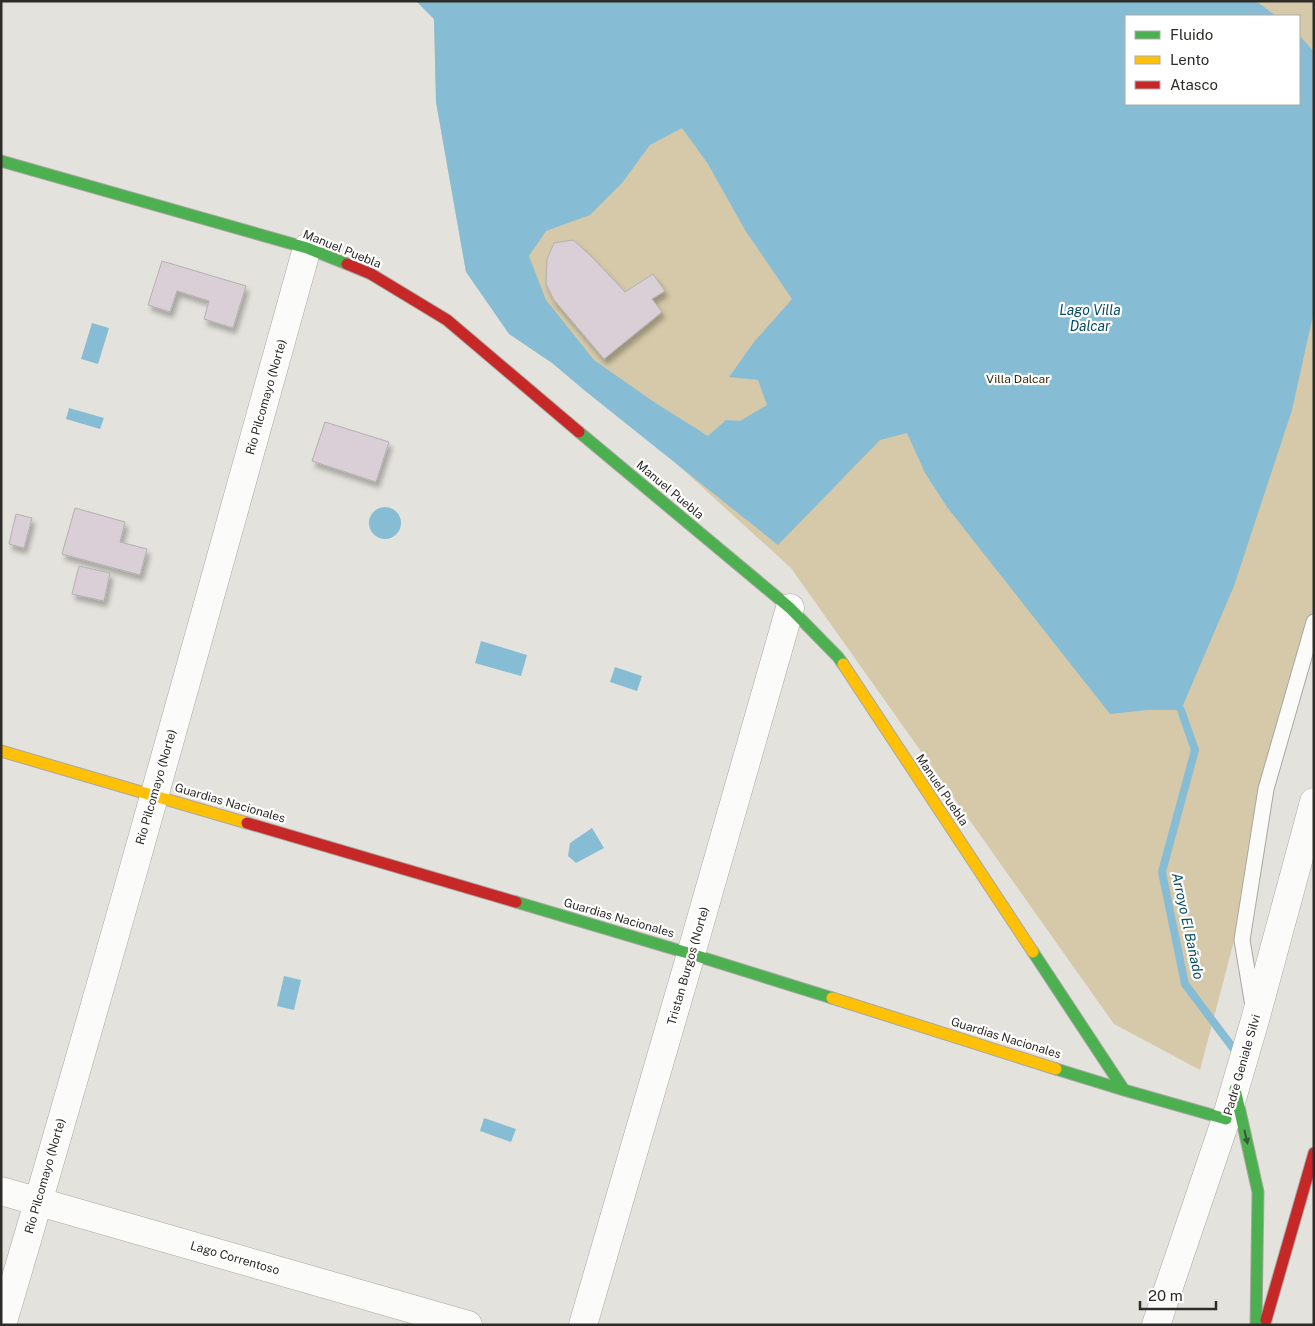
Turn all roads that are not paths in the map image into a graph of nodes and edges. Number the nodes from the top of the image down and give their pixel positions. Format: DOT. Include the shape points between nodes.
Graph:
graph roads {
  1 [pos="1,162"];
  2 [pos="308,248"];
  3 [pos="790,608"];
  4 [pos="1314,622"];
  5 [pos="1,751"];
  6 [pos="154,795"];
  7 [pos="1314,802"];
  8 [pos="692,954"];
  9 [pos="1255,1020"];
  10 [pos="1235,1089"];
  11 [pos="1124,1090"];
  12 [pos="1226,1119"];
  13 [pos="1314,1153"];
  14 [pos="1,1191"];
  15 [pos="38,1202"];
  16 [pos="2,1325"];
  17 [pos="468,1325"];
  18 [pos="583,1325"];
  19 [pos="1156,1325"];
  20 [pos="1256,1325"];
  21 [pos="1264,1325"];
  1 -- 2 [label="main road, Manuel Puebla"];
  2 -- 3 [label="main road, Manuel Puebla" via="371,274 447,320"];
  2 -- 6 [label="street, Río Pilcomayo (Norte)"];
  3 -- 8 [label="street, Tristan Burgos (Norte)"];
  3 -- 11 [label="main road, Manuel Puebla" via="838,658"];
  4 -- 9 [label="lane" via="1266,789 1242,940"];
  5 -- 6 [label="main road, Guardias Nacionales"];
  6 -- 8 [label="main road, Guardias Nacionales"];
  6 -- 15 [label="street, Río Pilcomayo (Norte)"];
  7 -- 9 [label="street, Padre Geniale Silvi"];
  8 -- 11 [label="main road, Guardias Nacionales"];
  8 -- 18 [label="street, Tristan Burgos (Norte)"];
  9 -- 10 [label="street, Padre Geniale Silvi"];
  10 -- 12 [label="street, Padre Geniale Silvi"];
  10 -- 20 [label="main road, one-way" via="1258,1192"];
  11 -- 12 [label="main road, Guardias Nacionales"];
  12 -- 19 [label="street, Padre Geniale Silvi"];
  13 -- 21 [label="main road"];
  14 -- 15 [label="street, Lago Correntoso"];
  15 -- 16 [label="street, Río Pilcomayo (Norte)"];
  15 -- 17 [label="street, Lago Correntoso"];
}
